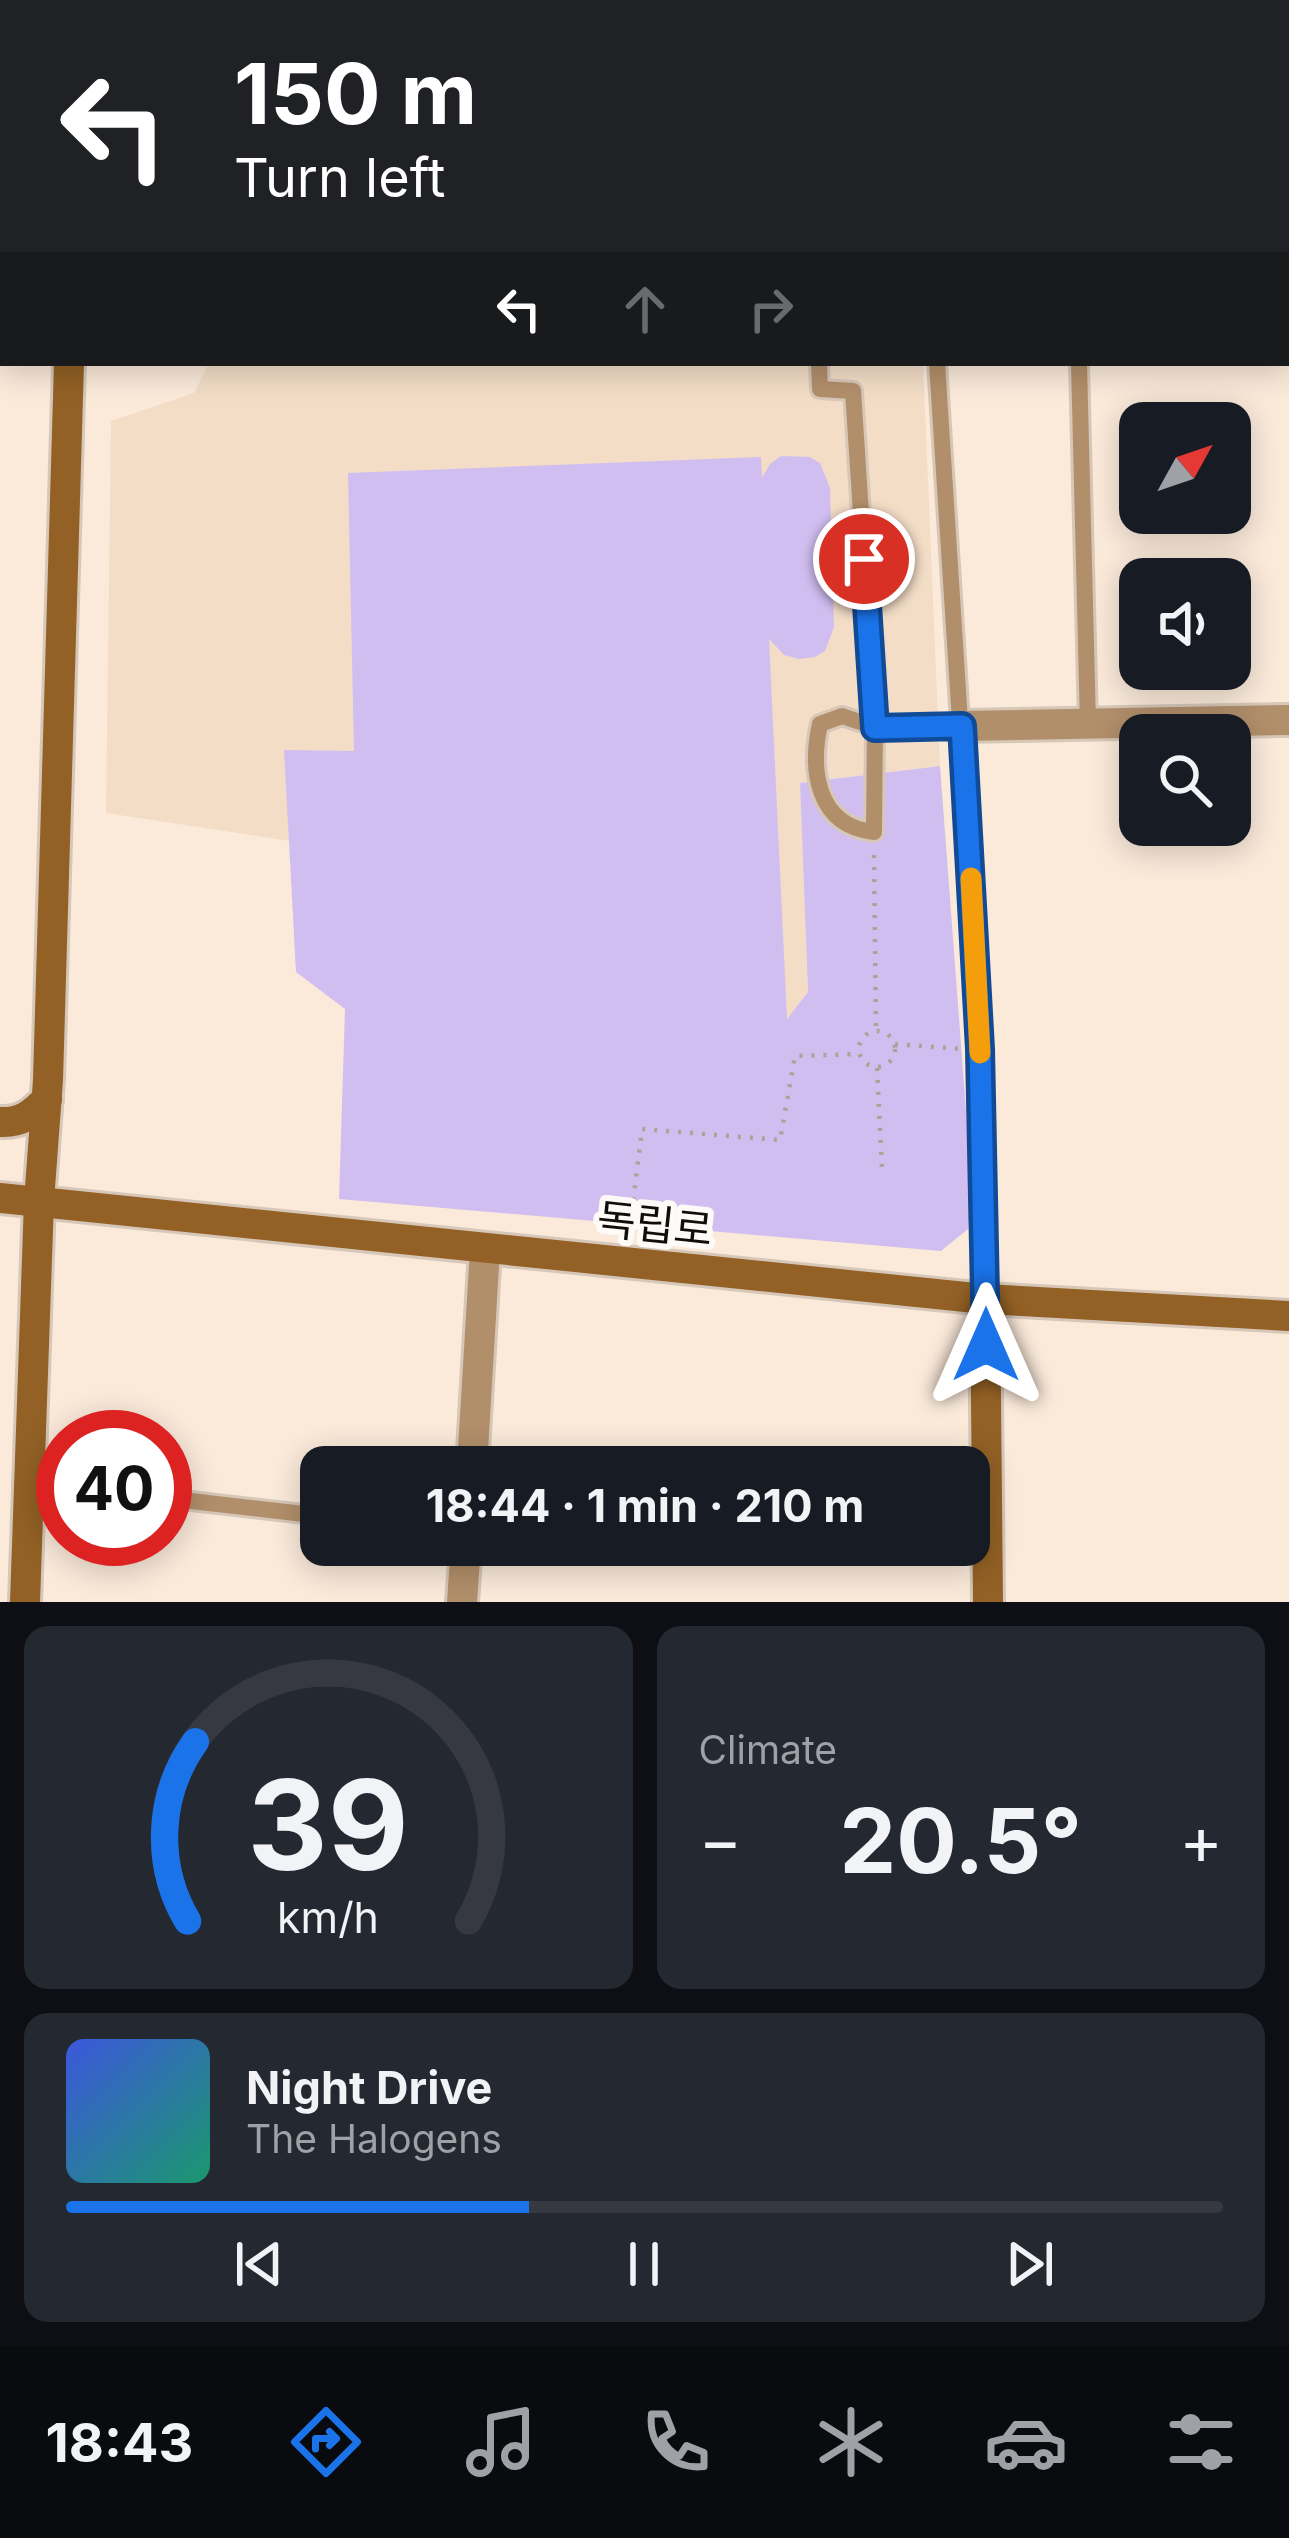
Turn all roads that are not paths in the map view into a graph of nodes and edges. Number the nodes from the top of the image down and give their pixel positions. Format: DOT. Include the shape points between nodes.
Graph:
graph roads {
  1 [pos="69,366"];
  2 [pos="819,366"];
  3 [pos="938,366"];
  4 [pos="1079,366"];
  5 [pos="1289,720"];
  6 [pos="1088,724"];
  7 [pos="962,726"];
  8 [pos="875,728"];
  9 [pos="46,1099"];
  10 [pos="7,1122"];
  11 [pos="18,1199"];
  12 [pos="485,1249"];
  13 [pos="985,1299"];
  14 [pos="1289,1316"];
  15 [pos="473,1446"];
  16 [pos="981,1446"];
  17 [pos="29,1482"];
  18 [pos="36,1483"];
  19 [pos="192,1501"];
  20 [pos="300,1514"];
  21 [pos="465,1566"];
  22 [pos="983,1566"];
  23 [pos="25,1602"];
  24 [pos="462,1602"];
  25 [pos="988,1602"];
  1 -- 9 [label="street"];
  2 -- 8 [label="lane" via="820,389 853,391"];
  3 -- 7 [label="lane"];
  4 -- 6 [label="lane"];
  5 -- 6 [label="street"];
  6 -- 7 [label="street"];
  7 -- 8 [label="lane"];
  7 -- 13 [label="lane"];
  8 -- 8 [label="lane" via="874,832 856,830 831,810 813,758 820,724 842,716"];
  9 -- 10 [label="street"];
  9 -- 11 [label="street"];
  11 -- 12 [label="street, 독립로"];
  11 -- 17 [label="street"];
  12 -- 13 [label="street, 독립로"];
  12 -- 15 [label="street"];
  13 -- 14 [label="street, 독립로"];
  13 -- 16 [label="street"];
  17 -- 18 [label="lane"];
  17 -- 23 [label="street"];
  19 -- 20 [label="lane"];
  21 -- 24 [label="street"];
  22 -- 25 [label="street"];
}
